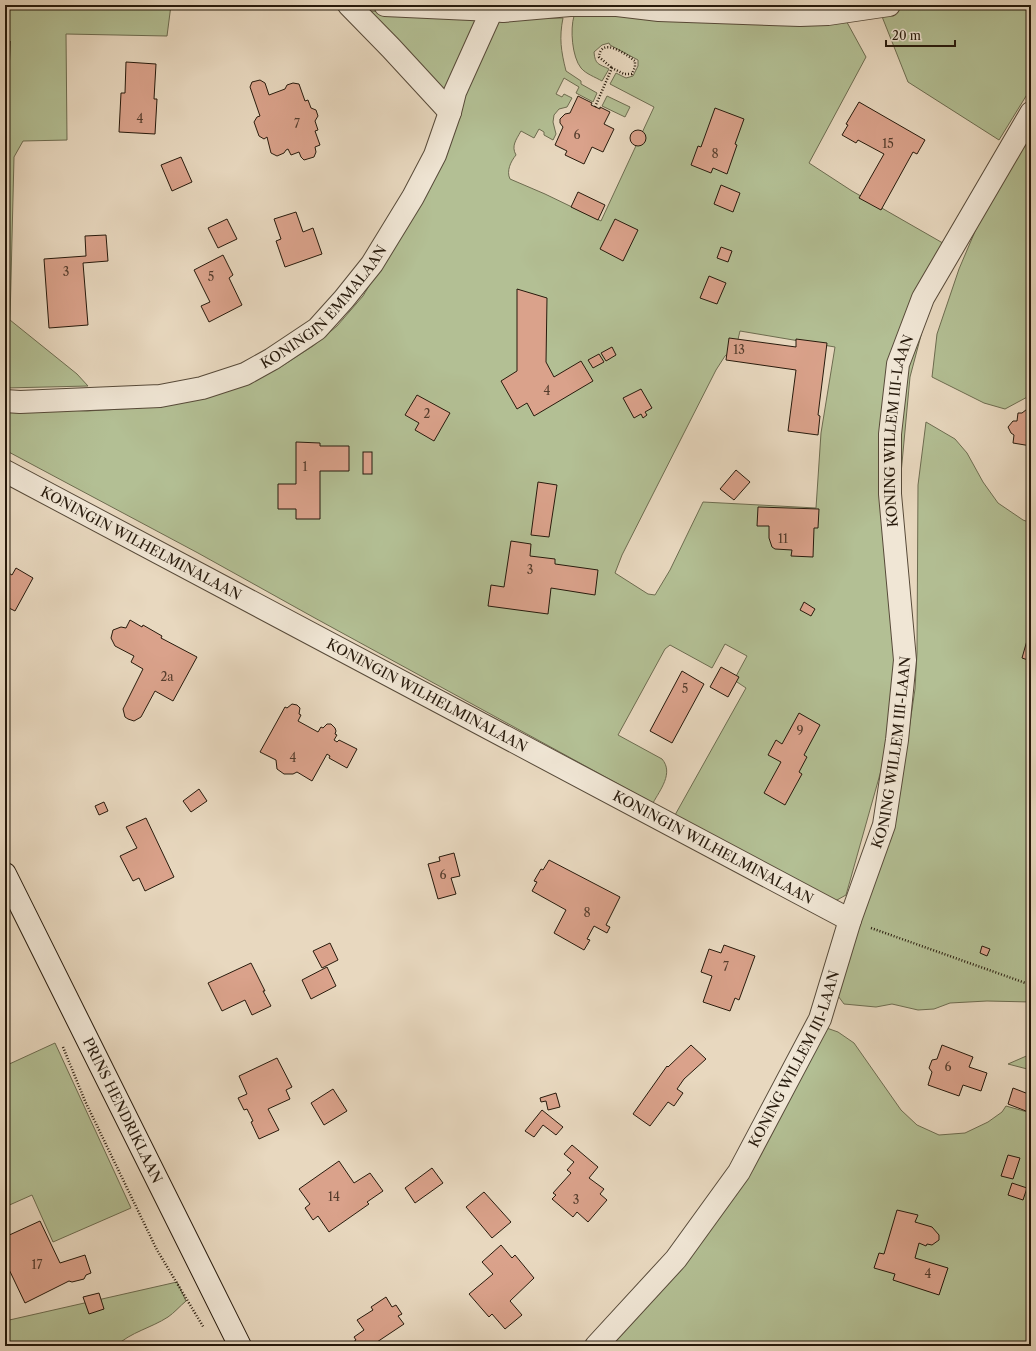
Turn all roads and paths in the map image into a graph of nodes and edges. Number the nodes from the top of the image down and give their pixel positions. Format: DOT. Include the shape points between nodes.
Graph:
graph roads {
  1 [pos="349,5"];
  2 [pos="385,5"];
  3 [pos="889,5"];
  4 [pos="492,10"];
  5 [pos="612,68"];
  6 [pos="595,107"];
  7 [pos="450,112"];
  8 [pos="1031,113"];
  9 [pos="5,400"];
  10 [pos="5,471"];
  11 [pos="5,874"];
  12 [pos="850,920"];
  13 [pos="1031,985"];
  14 [pos="62,1044"];
  15 [pos="206,1332"];
  16 [pos="240,1346"];
  17 [pos="596,1346"];
  1 -- 7 [label="street"];
  2 -- 4 [label="street"];
  3 -- 4 [label="street" via="821,14 659,10 617,5"];
  4 -- 7 [label="street, KONINGIN EMMALAAN" via="455,92"];
  5 -- 5 [label="path" via="624,74 632,74 635,60 609,46 604,47 599,57"];
  5 -- 6 [label="path"];
  7 -- 9 [label="street, KONINGIN EMMALAAN" via="435,155 372,264 317,329 272,359 244,374 209,386 160,396 20,402"];
  8 -- 12 [label="street, KONING WILLEM III-LAAN" via="923,298 898,364 890,434 890,494 905,660 897,740 884,825"];
  10 -- 12 [label="street, KONINGIN WILHELMINALAAN"];
  11 -- 16 [label="street, PRINS HENDRIKLAAN"];
  12 -- 13 [label="path"];
  12 -- 17 [label="street, KONING WILLEM III-LAAN" via="820,1019 739,1172 676,1259"];
  14 -- 15 [label="path, PRINS HENDRIKLAAN" via="85,1101 157,1250"];
}
